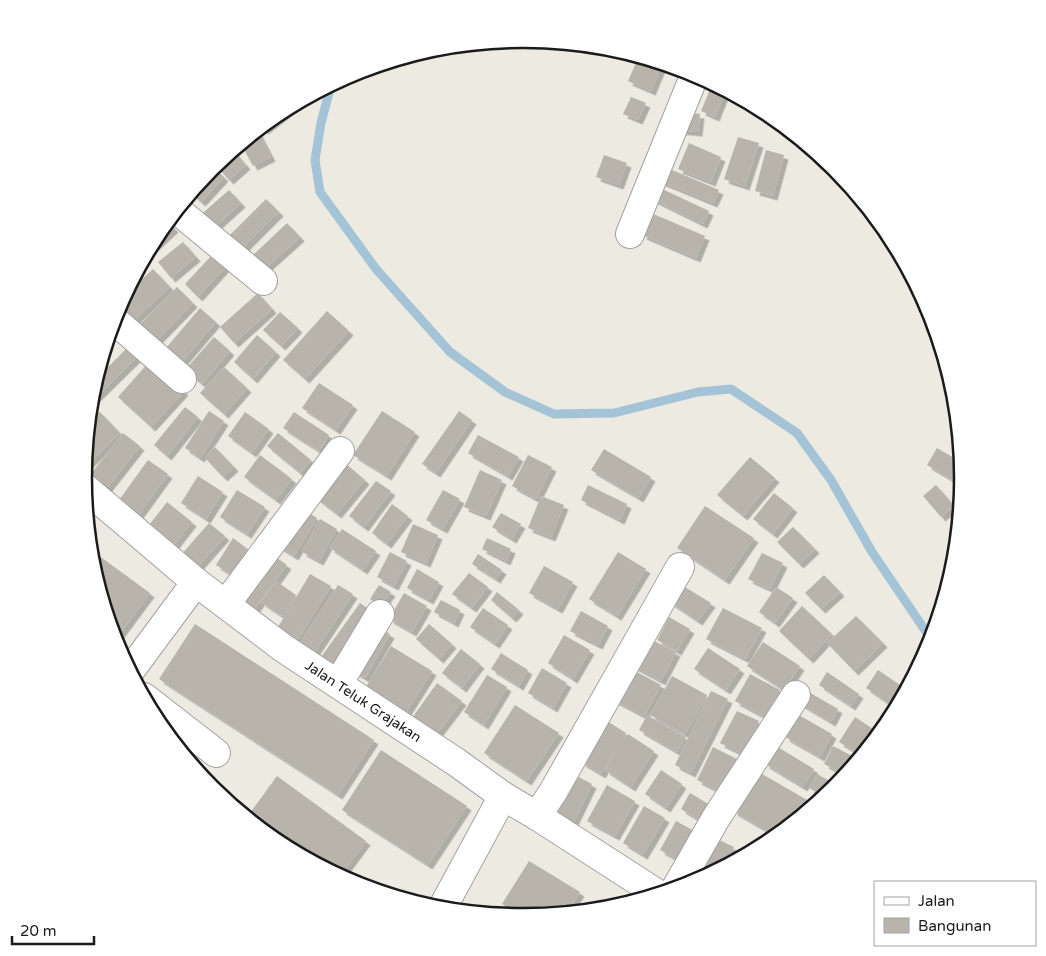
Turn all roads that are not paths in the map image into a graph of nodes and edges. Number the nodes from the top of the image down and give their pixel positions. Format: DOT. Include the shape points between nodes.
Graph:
graph roads {
  1 [pos="692,82"];
  2 [pos="182,214"];
  3 [pos="630,234"];
  4 [pos="263,281"];
  5 [pos="120,326"];
  6 [pos="182,379"];
  7 [pos="340,451"];
  8 [pos="93,494"];
  9 [pos="680,567"];
  10 [pos="196,582"];
  11 [pos="226,604"];
  12 [pos="380,614"];
  13 [pos="135,664"];
  14 [pos="338,684"];
  15 [pos="796,695"];
  16 [pos="161,710"];
  17 [pos="216,754"];
  18 [pos="503,796"];
  19 [pos="537,816"];
  20 [pos="681,878"];
  21 [pos="650,889"];
  22 [pos="446,901"];
  1 -- 3 [label="street"];
  2 -- 4 [label="street"];
  5 -- 6 [label="street"];
  7 -- 11 [label="street"];
  8 -- 10 [label="street, Jalan Teluk Grajakan"];
  9 -- 19 [label="street"];
  10 -- 11 [label="street, Jalan Teluk Grajakan"];
  10 -- 13 [label="street"];
  11 -- 14 [label="street, Jalan Teluk Grajakan" via="283,648"];
  12 -- 14 [label="street"];
  14 -- 18 [label="street, Jalan Teluk Grajakan"];
  15 -- 20 [label="street" via="716,818"];
  16 -- 17 [label="street"];
  18 -- 19 [label="street, Jalan Teluk Grajakan"];
  18 -- 22 [label="street"];
  19 -- 21 [label="street, Jalan Teluk Grajakan"];
}
